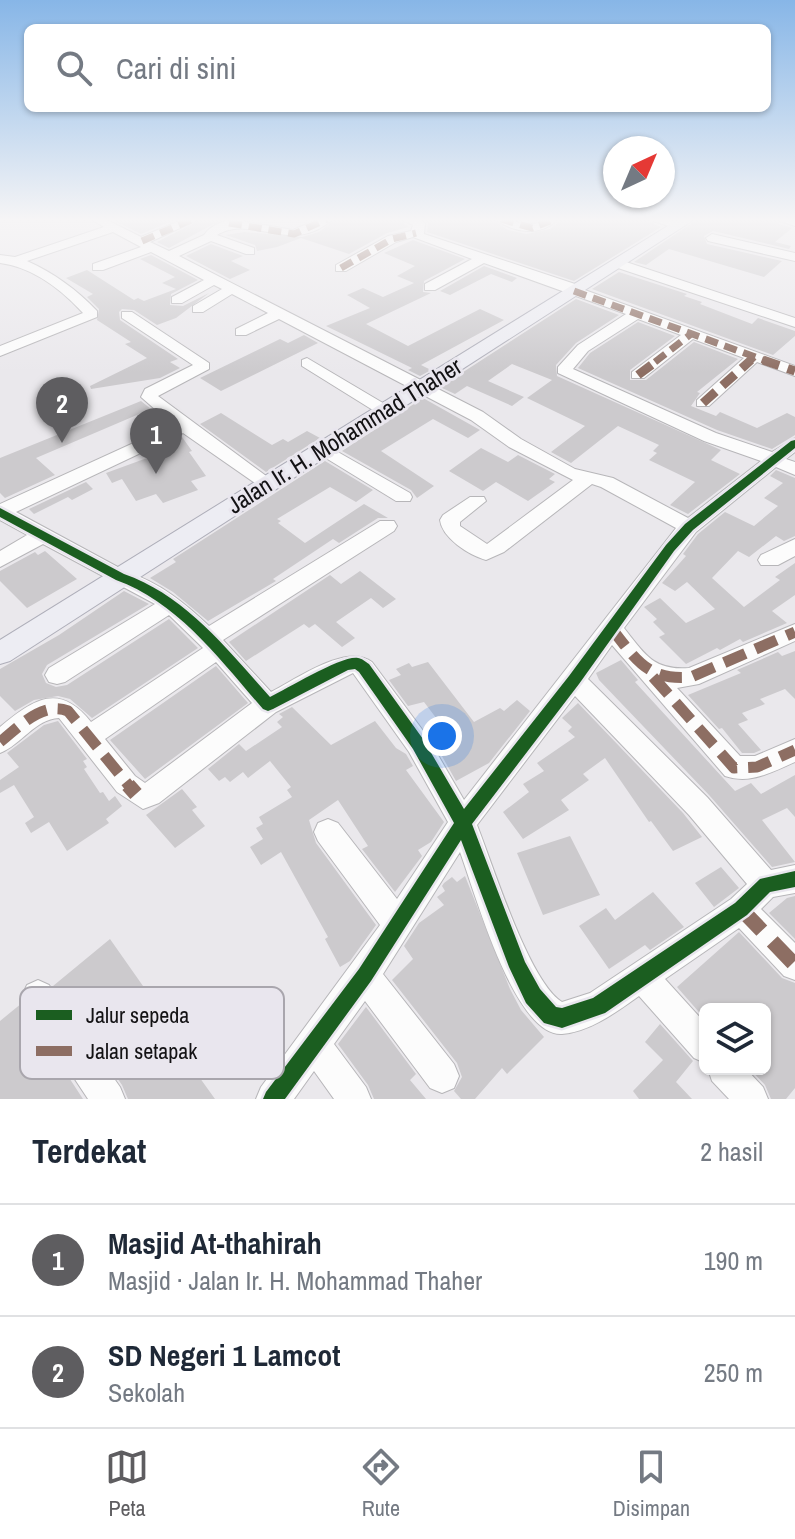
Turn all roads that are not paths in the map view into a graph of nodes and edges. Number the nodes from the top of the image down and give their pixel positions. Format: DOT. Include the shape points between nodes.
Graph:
graph roads {
  1 [pos="36,270"];
  2 [pos="200,270"];
  3 [pos="461,270"];
  4 [pos="521,270"];
  5 [pos="606,270"];
  6 [pos="639,270"];
  7 [pos="216,279"];
  8 [pos="430,287"];
  9 [pos="233,288"];
  10 [pos="575,290"];
  11 [pos="177,300"];
  12 [pos="198,309"];
  13 [pos="280,313"];
  14 [pos="636,314"];
  15 [pos="127,315"];
  16 [pos="795,323"];
  17 [pos="241,332"];
  18 [pos="691,334"];
  19 [pos="0,351"];
  20 [pos="754,357"];
  21 [pos="345,358"];
  22 [pos="307,363"];
  23 [pos="795,371"];
  24 [pos="638,375"];
  25 [pos="415,389"];
  26 [pos="703,403"];
  27 [pos="382,409"];
  28 [pos="184,426"];
  29 [pos="795,443"];
  30 [pos="322,448"];
  31 [pos="772,459"];
  32 [pos="795,469"];
  33 [pos="587,479"];
  34 [pos="268,484"];
  35 [pos="403,497"];
  36 [pos="477,501"];
  37 [pos="0,512"];
  38 [pos="387,526"];
  39 [pos="689,527"];
  40 [pos="41,536"];
  41 [pos="795,546"];
  42 [pos="0,560"];
  43 [pos="768,560"];
  44 [pos="120,577"];
  45 [pos="169,605"];
  46 [pos="611,628"];
  47 [pos="795,632"];
  48 [pos="213,644"];
  49 [pos="0,653"];
  50 [pos="650,674"];
  51 [pos="57,675"];
  52 [pos="574,680"];
  53 [pos="268,705"];
  54 [pos="89,737"];
  55 [pos="0,742"];
  56 [pos="795,750"];
  57 [pos="463,823"];
  58 [pos="328,832"];
  59 [pos="795,879"];
  60 [pos="766,885"];
  61 [pos="741,909"];
  62 [pos="398,924"];
  63 [pos="795,965"];
  64 [pos="365,975"];
  65 [pos="643,977"];
  66 [pos="699,1040"];
  67 [pos="314,1044"];
  68 [pos="729,1075"];
  69 [pos="442,1076"];
  70 [pos="94,1079"];
  71 [pos="108,1099"];
  72 [pos="273,1099"];
  73 [pos="354,1099"];
  74 [pos="751,1099"];
  1 -- 19 [label="street" via="57,281 92,314"];
  2 -- 7 [label="street"];
  3 -- 8 [label="street"];
  4 -- 10 [label="street"];
  5 -- 10 [label="main road, Jalan Ir. H. Mohammad Thaher"];
  6 -- 16 [label="street"];
  7 -- 9 [label="street"];
  7 -- 11 [label="street"];
  9 -- 12 [label="street"];
  9 -- 13 [label="street"];
  10 -- 14 [label="street"];
  10 -- 25 [label="main road, Jalan Ir. H. Mohammad Thaher"];
  13 -- 17 [label="street"];
  13 -- 25 [label="street"];
  14 -- 18 [label="street"];
  14 -- 31 [label="street" via="583,348 563,370 710,437"];
  15 -- 28 [label="street" via="204,366 149,395"];
  18 -- 20 [label="street"];
  18 -- 24 [label="street"];
  20 -- 23 [label="street"];
  20 -- 26 [label="street"];
  21 -- 25 [label="street"];
  22 -- 27 [label="street"];
  25 -- 27 [label="main road, Jalan Ir. H. Mohammad Thaher"];
  25 -- 33 [label="street" via="477,416 551,464"];
  27 -- 30 [label="main road, Jalan Ir. H. Mohammad Thaher"];
  28 -- 34 [label="street"];
  28 -- 37 [label="street"];
  29 -- 31 [label="street"];
  30 -- 34 [label="main road, Jalan Ir. H. Mohammad Thaher"];
  30 -- 35 [label="street"];
  31 -- 32 [label="street"];
  31 -- 39 [label="street"];
  33 -- 36 [label="street" via="486,553 451,529 450,520"];
  33 -- 39 [label="street" via="607,482"];
  34 -- 44 [label="main road, Jalan Ir. H. Mohammad Thaher"];
  37 -- 40 [label="street"];
  38 -- 48 [label="street"];
  39 -- 46 [label="street"];
  40 -- 42 [label="street"];
  40 -- 44 [label="street"];
  41 -- 43 [label="street"];
  44 -- 45 [label="street"];
  44 -- 49 [label="main road, Jalan Ir. H. Mohammad Thaher"];
  45 -- 48 [label="street"];
  45 -- 51 [label="street"];
  46 -- 50 [label="street"];
  46 -- 52 [label="street"];
  47 -- 50 [label="street" via="691,677 666,680"];
  48 -- 53 [label="street"];
  48 -- 54 [label="street"];
  50 -- 56 [label="street" via="734,768 757,767"];
  52 -- 57 [label="street"];
  52 -- 60 [label="street" via="698,806"];
  53 -- 54 [label="street" via="143,797"];
  53 -- 57 [label="street" via="357,663 418,744"];
  54 -- 55 [label="street" via="68,711 52,706"];
  57 -- 62 [label="street"];
  57 -- 65 [label="street" via="518,967 551,1016 562,1018 598,1006"];
  58 -- 62 [label="street"];
  59 -- 60 [label="street"];
  60 -- 61 [label="street"];
  61 -- 63 [label="street"];
  61 -- 65 [label="street"];
  62 -- 64 [label="street"];
  64 -- 67 [label="street"];
  64 -- 69 [label="street"];
  65 -- 66 [label="street"];
  67 -- 72 [label="street"];
  67 -- 73 [label="street"];
  68 -- 74 [label="street"];
  70 -- 71 [label="street"];
}
